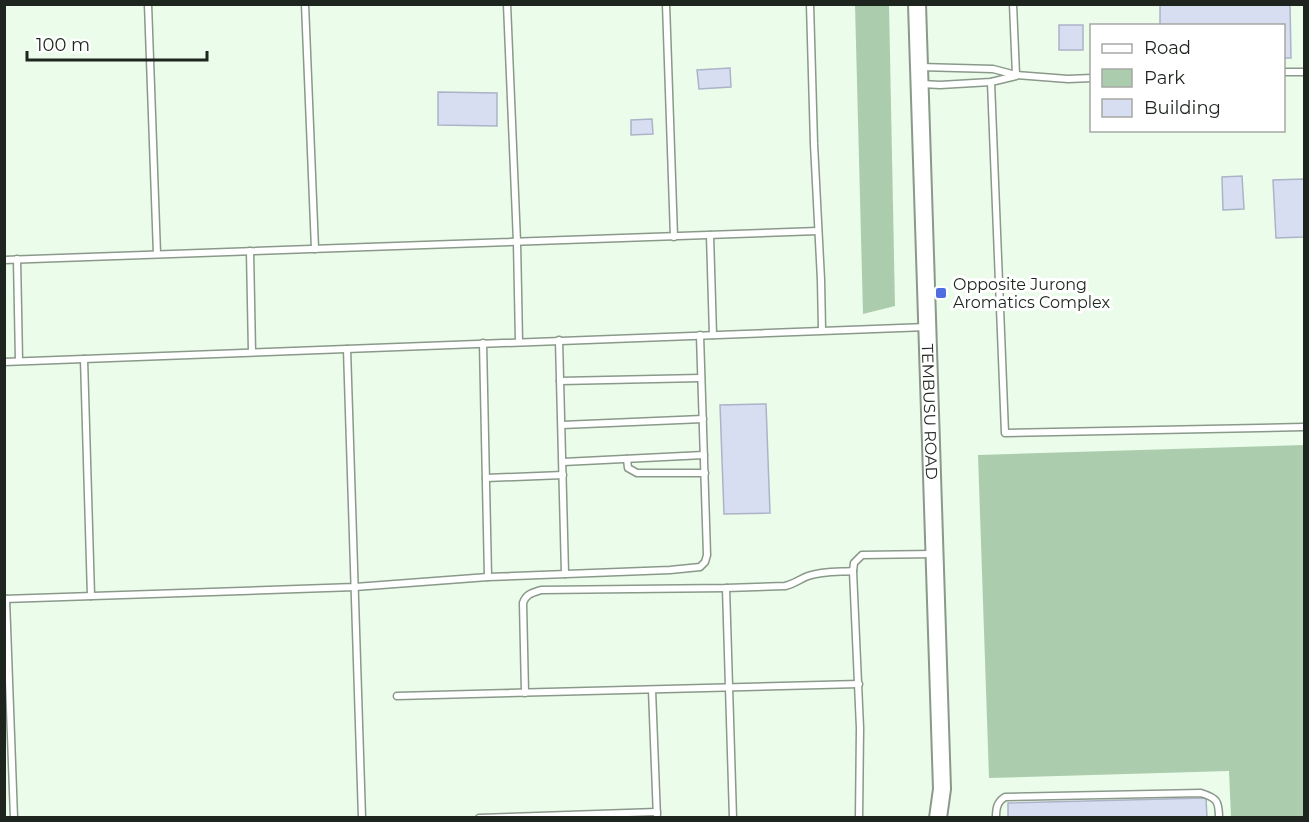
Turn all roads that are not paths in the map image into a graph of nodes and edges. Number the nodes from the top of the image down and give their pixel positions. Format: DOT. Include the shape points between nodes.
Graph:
graph roads {
  1 [pos="148,4"];
  2 [pos="305,4"];
  3 [pos="507,4"];
  4 [pos="666,4"];
  5 [pos="810,4"];
  6 [pos="917,4"];
  7 [pos="1013,4"];
  8 [pos="1285,72"];
  9 [pos="1305,72"];
  10 [pos="1016,75"];
  11 [pos="919,76"];
  12 [pos="1090,78"];
  13 [pos="991,82"];
  14 [pos="818,231"];
  15 [pos="710,235"];
  16 [pos="674,237"];
  17 [pos="517,242"];
  18 [pos="315,249"];
  19 [pos="250,251"];
  20 [pos="157,254"];
  21 [pos="17,259"];
  22 [pos="4,260"];
  23 [pos="927,327"];
  24 [pos="822,330"];
  25 [pos="713,334"];
  26 [pos="700,335"];
  27 [pos="559,340"];
  28 [pos="519,342"];
  29 [pos="483,343"];
  30 [pos="347,349"];
  31 [pos="252,352"];
  32 [pos="84,359"];
  33 [pos="19,361"];
  34 [pos="4,362"];
  35 [pos="701,378"];
  36 [pos="560,381"];
  37 [pos="702,419"];
  38 [pos="562,425"];
  39 [pos="1305,427"];
  40 [pos="704,455"];
  41 [pos="627,459"];
  42 [pos="563,462"];
  43 [pos="705,473"];
  44 [pos="563,475"];
  45 [pos="486,478"];
  46 [pos="934,554"];
  47 [pos="853,572"];
  48 [pos="565,574"];
  49 [pos="488,578"];
  50 [pos="355,587"];
  51 [pos="726,588"];
  52 [pos="91,596"];
  53 [pos="5,599"];
  54 [pos="859,684"];
  55 [pos="729,688"];
  56 [pos="652,690"];
  57 [pos="525,693"];
  58 [pos="398,696"];
  59 [pos="657,815"];
  60 [pos="14,818"];
  61 [pos="362,818"];
  62 [pos="480,818"];
  63 [pos="733,818"];
  64 [pos="859,818"];
  65 [pos="938,818"];
  66 [pos="996,818"];
  67 [pos="1219,818"];
  1 -- 20 [label="lane"];
  2 -- 18 [label="lane"];
  3 -- 17 [label="lane"];
  4 -- 16 [label="lane"];
  5 -- 14 [label="lane"];
  6 -- 11 [label="street, TEMBUSU ROAD"];
  7 -- 10 [label="lane"];
  8 -- 9 [label="lane"];
  10 -- 11 [label="lane" via="993,69"];
  10 -- 12 [label="lane"];
  10 -- 13 [label="lane"];
  11 -- 13 [label="lane" via="940,85"];
  11 -- 23 [label="street, TEMBUSU ROAD"];
  13 -- 39 [label="lane" via="1005,433"];
  14 -- 15 [label="lane"];
  14 -- 24 [label="lane"];
  15 -- 16 [label="lane"];
  15 -- 25 [label="lane"];
  16 -- 17 [label="lane"];
  17 -- 18 [label="lane"];
  17 -- 28 [label="lane"];
  18 -- 19 [label="lane"];
  19 -- 20 [label="lane"];
  19 -- 31 [label="lane"];
  20 -- 21 [label="lane"];
  21 -- 22 [label="lane"];
  21 -- 33 [label="lane"];
  23 -- 24 [label="lane"];
  23 -- 46 [label="street, TEMBUSU ROAD"];
  24 -- 25 [label="lane"];
  25 -- 26 [label="lane"];
  26 -- 27 [label="lane"];
  26 -- 35 [label="lane"];
  27 -- 28 [label="lane"];
  27 -- 36 [label="lane"];
  28 -- 29 [label="lane"];
  29 -- 30 [label="lane"];
  29 -- 45 [label="lane"];
  30 -- 31 [label="lane"];
  30 -- 50 [label="lane"];
  31 -- 32 [label="lane"];
  32 -- 33 [label="lane"];
  32 -- 52 [label="lane"];
  33 -- 34 [label="lane"];
  35 -- 36 [label="lane"];
  35 -- 37 [label="lane"];
  36 -- 38 [label="lane"];
  37 -- 38 [label="lane"];
  37 -- 40 [label="lane"];
  38 -- 42 [label="lane"];
  40 -- 41 [label="lane"];
  40 -- 43 [label="lane"];
  41 -- 42 [label="lane"];
  41 -- 43 [label="lane" via="628,468 637,473"];
  42 -- 44 [label="lane"];
  43 -- 48 [label="lane" via="707,555 700,567"];
  44 -- 45 [label="lane"];
  44 -- 48 [label="lane"];
  45 -- 49 [label="lane"];
  46 -- 47 [label="lane" via="862,555 854,563"];
  46 -- 65 [label="street, TEMBUSU ROAD" via="942,789"];
  47 -- 51 [label="lane" via="818,573 785,586"];
  47 -- 54 [label="lane"];
  48 -- 49 [label="lane"];
  49 -- 50 [label="lane"];
  50 -- 52 [label="lane"];
  50 -- 61 [label="lane"];
  51 -- 55 [label="lane"];
  51 -- 57 [label="lane" via="532,593 523,603"];
  52 -- 53 [label="lane"];
  53 -- 60 [label="lane"];
  54 -- 55 [label="lane"];
  54 -- 64 [label="lane"];
  55 -- 56 [label="lane"];
  55 -- 63 [label="lane"];
  56 -- 57 [label="lane"];
  56 -- 59 [label="lane"];
  57 -- 58 [label="lane"];
  59 -- 62 [label="lane"];
  66 -- 67 [label="lane" via="1000,800 1005,797 1201,793 1215,800"];
}
